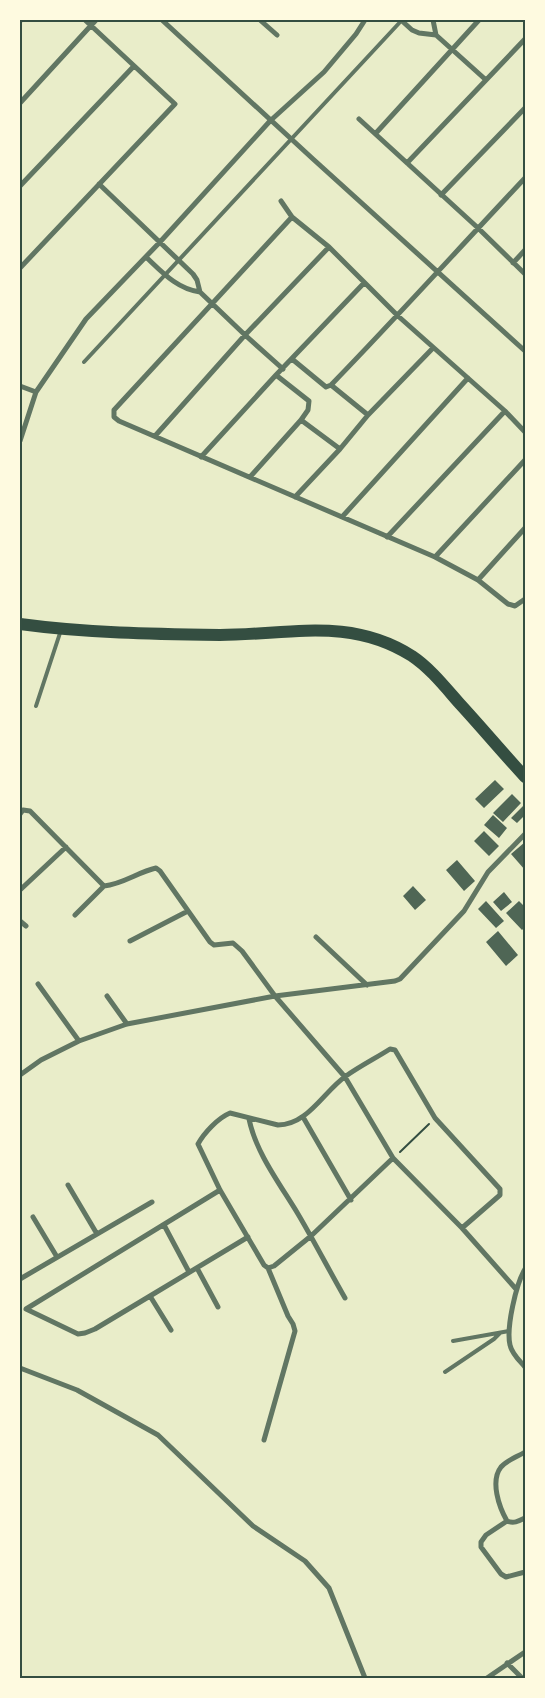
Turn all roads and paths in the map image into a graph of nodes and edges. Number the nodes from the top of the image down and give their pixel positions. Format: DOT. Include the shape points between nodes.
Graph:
graph roads {
  1 [pos="85,20"];
  2 [pos="96,20"];
  3 [pos="162,20"];
  4 [pos="260,20"];
  5 [pos="365,20"];
  6 [pos="401,20"];
  7 [pos="433,20"];
  8 [pos="478,20"];
  9 [pos="91,26"];
  10 [pos="277,35"];
  11 [pos="436,35"];
  12 [pos="525,39"];
  13 [pos="452,50"];
  14 [pos="134,66"];
  15 [pos="486,80"];
  16 [pos="20,103"];
  17 [pos="525,108"];
  18 [pos="359,119"];
  19 [pos="270,121"];
  20 [pos="376,133"];
  21 [pos="292,138"];
  22 [pos="407,163"];
  23 [pos="525,178"];
  24 [pos="99,184"];
  25 [pos="20,186"];
  26 [pos="441,195"];
  27 [pos="281,201"];
  28 [pos="292,217"];
  29 [pos="478,228"];
  30 [pos="160,242"];
  31 [pos="328,247"];
  32 [pos="525,250"];
  33 [pos="146,257"];
  34 [pos="179,259"];
  35 [pos="513,263"];
  36 [pos="20,268"];
  37 [pos="437,272"];
  38 [pos="525,274"];
  39 [pos="165,275"];
  40 [pos="364,283"];
  41 [pos="200,292"];
  42 [pos="212,303"];
  43 [pos="398,316"];
  44 [pos="245,336"];
  45 [pos="433,348"];
  46 [pos="525,351"];
  47 [pos="292,359"];
  48 [pos="84,362"];
  49 [pos="283,369"];
  50 [pos="276,375"];
  51 [pos="468,378"];
  52 [pos="331,385"];
  53 [pos="20,386"];
  54 [pos="36,392"];
  55 [pos="505,411"];
  56 [pos="368,415"];
  57 [pos="301,420"];
  58 [pos="525,432"];
  59 [pos="155,436"];
  60 [pos="20,440"];
  61 [pos="340,450"];
  62 [pos="201,457"];
  63 [pos="525,460"];
  64 [pos="250,476"];
  65 [pos="295,497"];
  66 [pos="342,517"];
  67 [pos="525,528"];
  68 [pos="388,537"];
  69 [pos="436,557"];
  70 [pos="478,580"];
  71 [pos="525,599"];
  72 [pos="20,624"];
  73 [pos="62,629"];
  74 [pos="36,706"];
  75 [pos="525,777"];
  76 [pos="20,814"];
  77 [pos="525,834"];
  78 [pos="66,848"];
  79 [pos="104,886"];
  80 [pos="20,890"];
  81 [pos="188,911"];
  82 [pos="75,915"];
  83 [pos="20,921"];
  84 [pos="26,926"];
  85 [pos="316,937"];
  86 [pos="130,941"];
  87 [pos="38,984"];
  88 [pos="367,985"];
  89 [pos="107,996"];
  90 [pos="275,996"];
  91 [pos="127,1024"];
  92 [pos="79,1040"];
  93 [pos="20,1075"];
  94 [pos="345,1077"];
  95 [pos="303,1117"];
  96 [pos="435,1118"];
  97 [pos="249,1119"];
  98 [pos="393,1158"];
  99 [pos="68,1186"];
  100 [pos="220,1190"];
  101 [pos="350,1200"];
  102 [pos="152,1202"];
  103 [pos="33,1217"];
  104 [pos="164,1225"];
  105 [pos="462,1228"];
  106 [pos="97,1234"];
  107 [pos="311,1236"];
  108 [pos="248,1237"];
  109 [pos="57,1258"];
  110 [pos="197,1268"];
  111 [pos="268,1268"];
  112 [pos="525,1269"];
  113 [pos="189,1272"];
  114 [pos="20,1279"];
  115 [pos="516,1289"];
  116 [pos="150,1296"];
  117 [pos="344,1298"];
  118 [pos="218,1307"];
  119 [pos="23,1308"];
  120 [pos="171,1330"];
  121 [pos="509,1331"];
  122 [pos="500,1333"];
  123 [pos="453,1341"];
  124 [pos="525,1367"];
  125 [pos="20,1368"];
  126 [pos="445,1372"];
  127 [pos="264,1440"];
  128 [pos="525,1452"];
  129 [pos="525,1518"];
  130 [pos="507,1521"];
  131 [pos="525,1572"];
  132 [pos="525,1652"];
  133 [pos="507,1663"];
  134 [pos="365,1678"];
  135 [pos="487,1678"];
  136 [pos="522,1678"];
  1 -- 9 [label="street"];
  2 -- 9 [label="street"];
  3 -- 19 [label="street"];
  4 -- 10 [label="street"];
  5 -- 19 [label="street" via="324,72"];
  6 -- 11 [label="street" via="419,33"];
  6 -- 21 [label="lane"];
  7 -- 11 [label="street"];
  8 -- 13 [label="street"];
  9 -- 14 [label="street"];
  9 -- 16 [label="street"];
  11 -- 13 [label="street"];
  12 -- 15 [label="street"];
  13 -- 15 [label="street"];
  13 -- 20 [label="street"];
  14 -- 24 [label="street" via="175,104"];
  14 -- 25 [label="street"];
  15 -- 22 [label="street"];
  17 -- 26 [label="street"];
  18 -- 20 [label="street"];
  19 -- 21 [label="street"];
  19 -- 30 [label="street"];
  20 -- 22 [label="street"];
  21 -- 34 [label="lane"];
  21 -- 37 [label="street"];
  22 -- 26 [label="street"];
  23 -- 29 [label="street"];
  24 -- 30 [label="street"];
  24 -- 36 [label="street"];
  26 -- 29 [label="street"];
  27 -- 28 [label="street"];
  28 -- 31 [label="street"];
  28 -- 42 [label="street"];
  29 -- 35 [label="street"];
  29 -- 37 [label="street"];
  30 -- 33 [label="street"];
  30 -- 34 [label="street"];
  31 -- 40 [label="street"];
  31 -- 44 [label="street"];
  32 -- 35 [label="street"];
  33 -- 39 [label="street"];
  33 -- 54 [label="street" via="86,318"];
  34 -- 39 [label="lane"];
  34 -- 41 [label="street" via="197,280"];
  35 -- 38 [label="street"];
  37 -- 43 [label="street"];
  37 -- 46 [label="street"];
  39 -- 41 [label="street" via="183,287"];
  39 -- 48 [label="lane"];
  40 -- 43 [label="street"];
  40 -- 47 [label="street"];
  41 -- 42 [label="street"];
  42 -- 44 [label="street"];
  42 -- 59 [label="street" via="114,410 114,417 119,421"];
  43 -- 45 [label="street"];
  43 -- 52 [label="street"];
  44 -- 49 [label="street"];
  44 -- 59 [label="street"];
  45 -- 51 [label="street"];
  45 -- 56 [label="street"];
  47 -- 49 [label="street"];
  47 -- 52 [label="street" via="326,387"];
  49 -- 50 [label="street"];
  50 -- 57 [label="street" via="309,401 308,410"];
  50 -- 62 [label="street"];
  51 -- 55 [label="street"];
  51 -- 66 [label="street"];
  52 -- 56 [label="street"];
  53 -- 54 [label="street"];
  54 -- 60 [label="street"];
  55 -- 58 [label="street"];
  55 -- 68 [label="street"];
  56 -- 61 [label="street"];
  57 -- 61 [label="street"];
  57 -- 64 [label="street"];
  59 -- 62 [label="street"];
  61 -- 65 [label="street"];
  62 -- 64 [label="street"];
  63 -- 69 [label="street"];
  64 -- 65 [label="street"];
  65 -- 66 [label="street"];
  66 -- 68 [label="street"];
  67 -- 70 [label="street"];
  68 -- 69 [label="street"];
  69 -- 70 [label="street"];
  70 -- 71 [label="street" via="508,604 515,606"];
  72 -- 73 [label="main road"];
  73 -- 74 [label="lane"];
  73 -- 75 [label="main road" via="216,635 334,630 360,634 412,656 431,672"];
  76 -- 78 [label="street" via="23,810 30,810"];
  77 -- 88 [label="street" via="488,872 464,911 400,979"];
  78 -- 79 [label="street"];
  78 -- 80 [label="street"];
  79 -- 81 [label="street" via="156,868"];
  79 -- 82 [label="street"];
  81 -- 86 [label="street"];
  81 -- 90 [label="street" via="214,945 232,943 242,951"];
  83 -- 84 [label="street"];
  85 -- 88 [label="street"];
  87 -- 92 [label="street"];
  88 -- 90 [label="street"];
  89 -- 91 [label="street"];
  90 -- 91 [label="street"];
  90 -- 94 [label="street"];
  91 -- 92 [label="street"];
  92 -- 93 [label="street"];
  94 -- 95 [label="street"];
  94 -- 96 [label="street" via="390,1049 395,1050"];
  94 -- 98 [label="street"];
  95 -- 97 [label="street" via="286,1125"];
  95 -- 101 [label="street"];
  96 -- 98 [label="path"];
  96 -- 105 [label="street" via="500,1189 500,1195"];
  97 -- 100 [label="street" via="230,1113 225,1115 198,1144"];
  97 -- 107 [label="street" via="259,1148"];
  98 -- 101 [label="street"];
  98 -- 105 [label="street"];
  99 -- 106 [label="street"];
  100 -- 104 [label="street"];
  100 -- 108 [label="street"];
  101 -- 107 [label="street"];
  102 -- 106 [label="street"];
  103 -- 109 [label="street"];
  104 -- 113 [label="street"];
  104 -- 119 [label="street"];
  105 -- 115 [label="street"];
  106 -- 109 [label="street"];
  107 -- 111 [label="street"];
  107 -- 117 [label="street"];
  108 -- 110 [label="street"];
  108 -- 111 [label="street"];
  109 -- 114 [label="street"];
  110 -- 113 [label="street"];
  110 -- 118 [label="street"];
  111 -- 127 [label="street" via="295,1332"];
  112 -- 115 [label="street"];
  113 -- 116 [label="street"];
  115 -- 121 [label="street"];
  116 -- 119 [label="street" via="95,1329 78,1334"];
  116 -- 120 [label="street"];
  121 -- 122 [label="lane"];
  121 -- 124 [label="street" via="513,1353"];
  122 -- 123 [label="lane"];
  122 -- 126 [label="lane"];
  125 -- 134 [label="street" via="77,1390 158,1434 253,1526 305,1561 329,1588"];
  128 -- 130 [label="street" via="500,1468 497,1476 501,1508"];
  129 -- 130 [label="street" via="519,1522"];
  130 -- 131 [label="street" via="486,1535 481,1548 506,1577"];
  132 -- 133 [label="street"];
  133 -- 135 [label="street"];
  133 -- 136 [label="street"];
}
